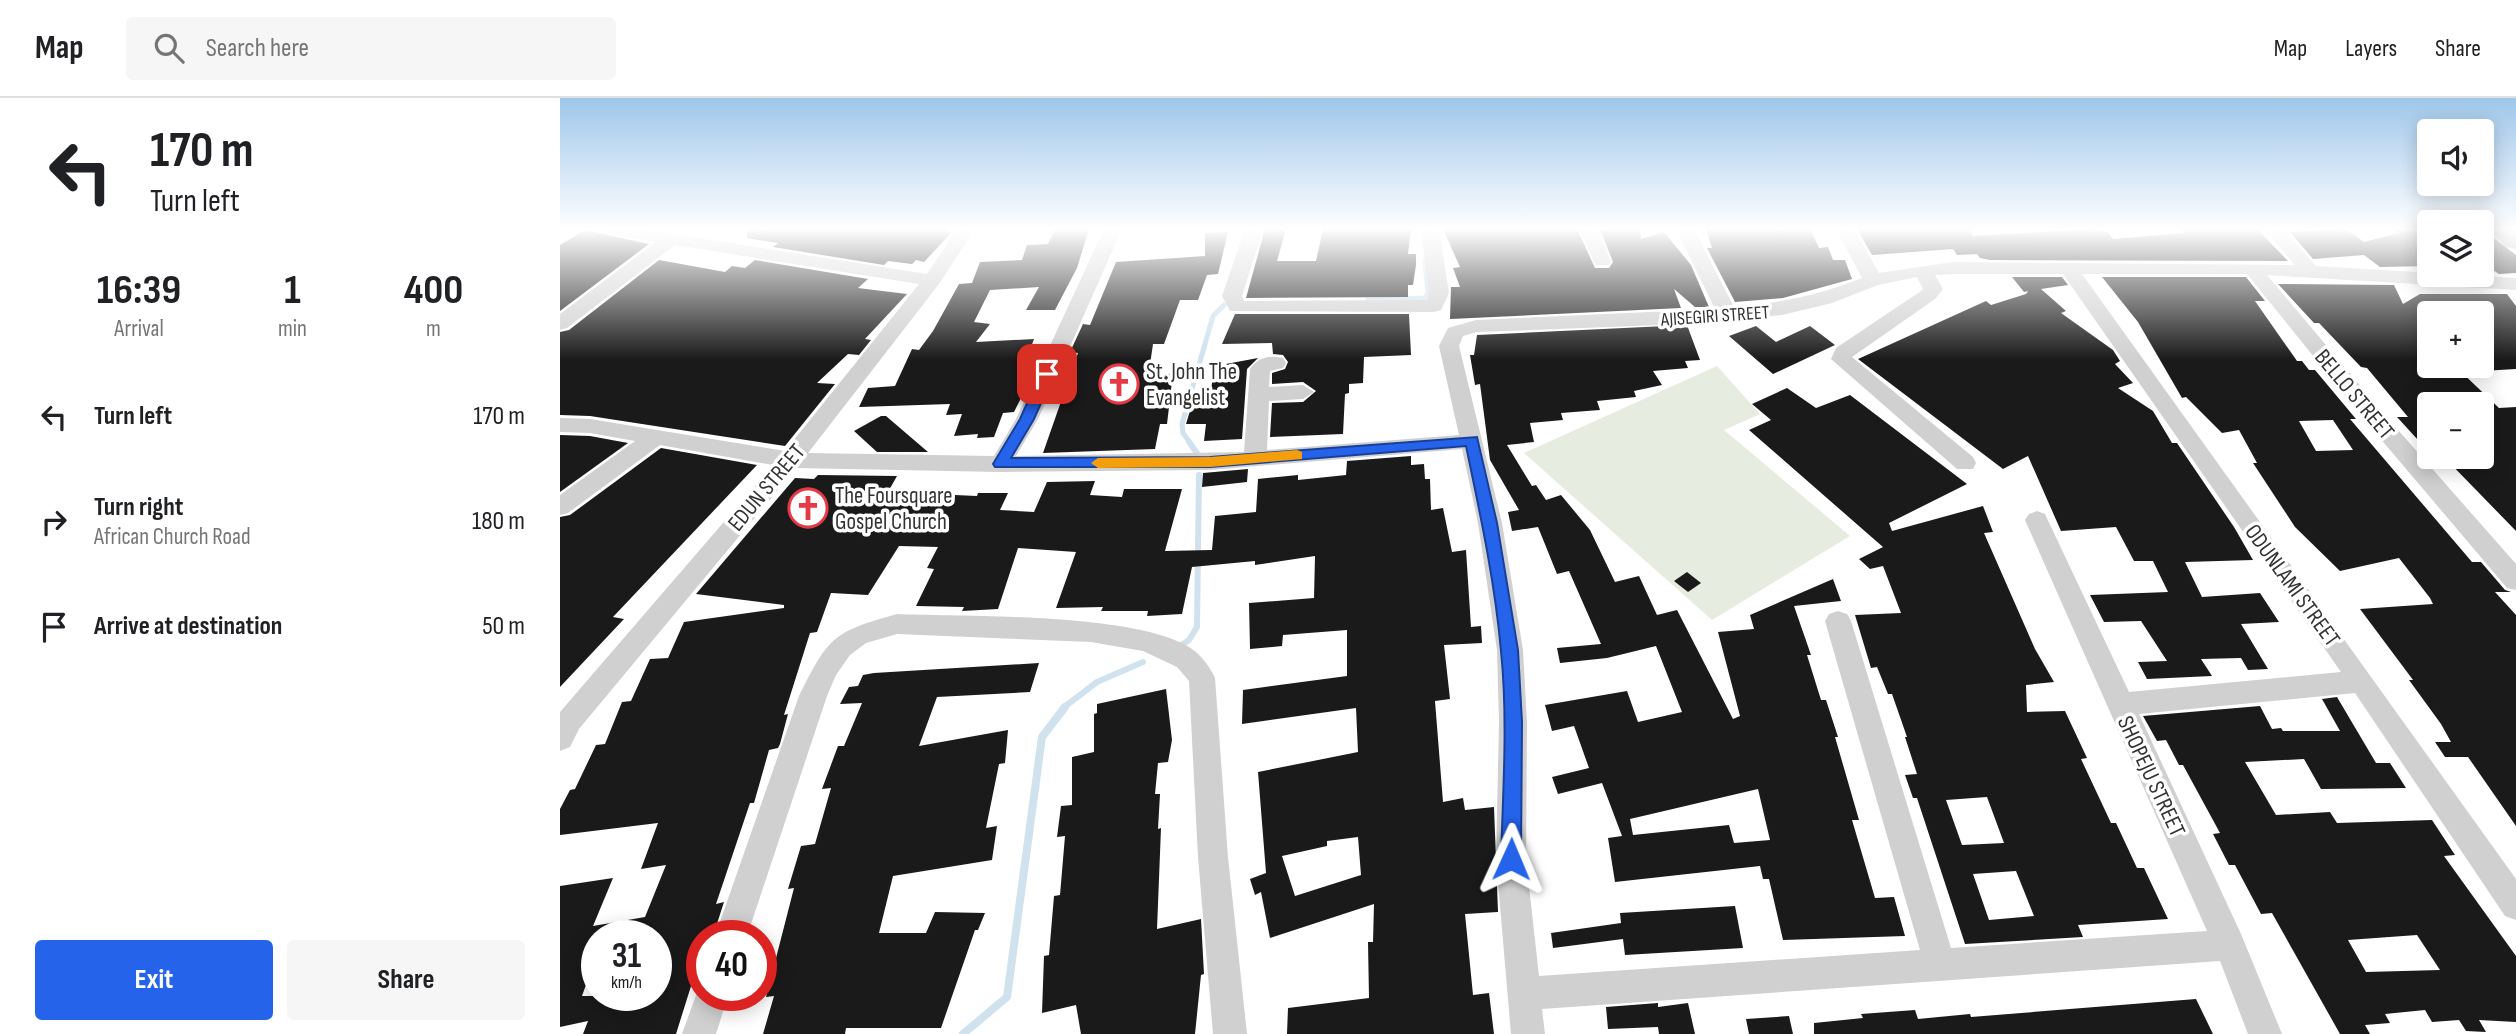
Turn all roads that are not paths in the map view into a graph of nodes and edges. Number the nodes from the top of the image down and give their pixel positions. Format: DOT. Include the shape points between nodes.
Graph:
graph roads {
  1 [pos="627,273"];
  2 [pos="885,273"];
  3 [pos="938,273"];
  4 [pos="1093,273"];
  5 [pos="1240,273"];
  6 [pos="1436,273"];
  7 [pos="1707,273"];
  8 [pos="1869,273"];
  9 [pos="1910,273"];
  10 [pos="1924,273"];
  11 [pos="2071,273"];
  12 [pos="2256,273"];
  13 [pos="2337,273"];
  14 [pos="933,280"];
  15 [pos="1873,280"];
  16 [pos="2516,284"];
  17 [pos="1434,306"];
  18 [pos="1728,315"];
  19 [pos="560,324"];
  20 [pos="1455,332"];
  21 [pos="1276,363"];
  22 [pos="1303,392"];
  23 [pos="1257,395"];
  24 [pos="560,425"];
  25 [pos="656,437"];
  26 [pos="1472,440"];
  27 [pos="1255,459"];
  28 [pos="790,460"];
  29 [pos="1965,463"];
  30 [pos="1000,464"];
  31 [pos="560,507"];
  32 [pos="2037,520"];
  33 [pos="2516,581"];
  34 [pos="1838,621"];
  35 [pos="2362,681"];
  36 [pos="2119,704"];
  37 [pos="560,739"];
  38 [pos="2516,905"];
  39 [pos="737,920"];
  40 [pos="2230,946"];
  41 [pos="1940,964"];
  42 [pos="1523,994"];
  43 [pos="707,1011"];
  44 [pos="699,1034"];
  45 [pos="1230,1034"];
  46 [pos="1528,1034"];
  47 [pos="2266,1034"];
  1 -- 19 [label="street"];
  2 -- 14 [label="street"];
  3 -- 14 [label="street, EDUN STREET"];
  4 -- 30 [label="street" via="1027,419"];
  5 -- 17 [label="street" via="1232,296 1237,307"];
  6 -- 17 [label="street" via="1439,293"];
  7 -- 18 [label="street"];
  8 -- 15 [label="street"];
  9 -- 15 [label="street, AJISEGIRI STREET"];
  10 -- 29 [label="street" via="1933,289 1928,295 1843,352 1841,359"];
  11 -- 35 [label="street, ODUNLAMI STREET"];
  12 -- 33 [label="street, BELLO STREET"];
  13 -- 16 [label="street, AJISEGIRI STREET"];
  14 -- 28 [label="street, EDUN STREET"];
  15 -- 18 [label="street, AJISEGIRI STREET" via="1814,302"];
  17 -- 20 [label="street" via="1441,325"];
  18 -- 20 [label="street, AJISEGIRI STREET" via="1476,326"];
  20 -- 26 [label="street" via="1449,346"];
  21 -- 23 [label="street" via="1260,369"];
  22 -- 23 [label="street"];
  23 -- 27 [label="street"];
  24 -- 25 [label="street"];
  25 -- 28 [label="street"];
  25 -- 31 [label="street"];
  26 -- 27 [label="street"];
  26 -- 42 [label="street" via="1510,650 1511,859"];
  27 -- 30 [label="street"];
  28 -- 30 [label="street"];
  28 -- 37 [label="street, EDUN STREET" via="569,721"];
  32 -- 36 [label="street, SHOPEJU STREET"];
  34 -- 41 [label="street"];
  35 -- 36 [label="street"];
  35 -- 38 [label="street, ODUNLAMI STREET"];
  36 -- 40 [label="street, SHOPEJU STREET"];
  39 -- 45 [label="street" via="813,696 841,648 858,635 897,624 1091,632 1147,641 1186,659 1202,678"];
  40 -- 41 [label="street"];
  40 -- 47 [label="street, SHOPEJU STREET"];
  41 -- 42 [label="street"];
  42 -- 46 [label="street"];
  43 -- 44 [label="street"];
}
